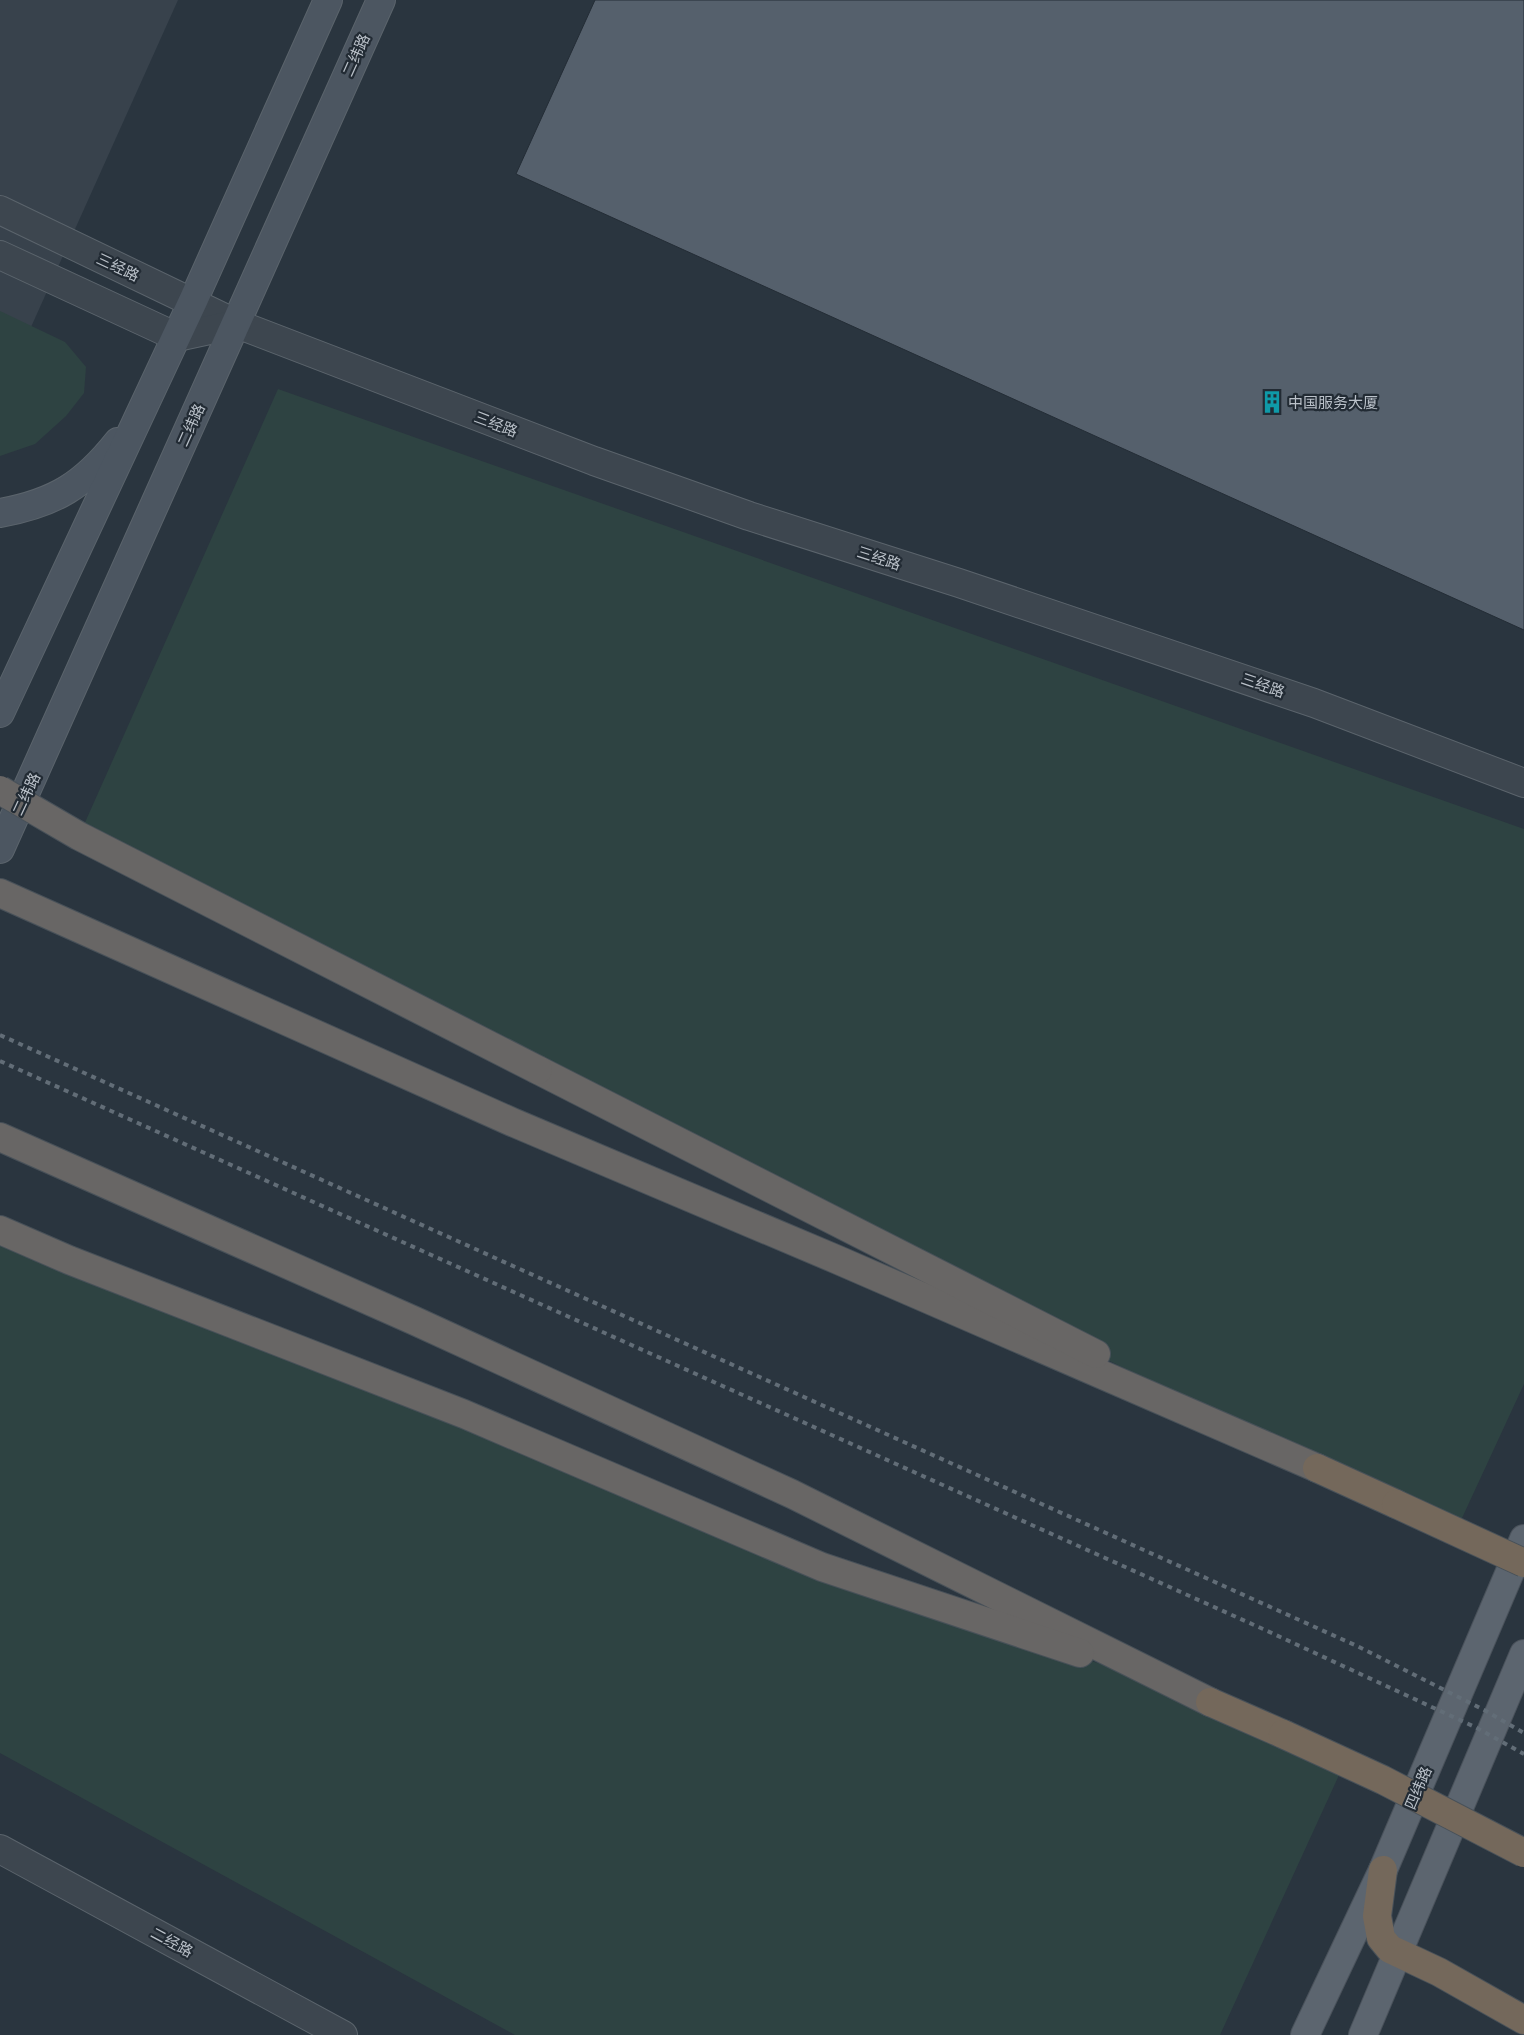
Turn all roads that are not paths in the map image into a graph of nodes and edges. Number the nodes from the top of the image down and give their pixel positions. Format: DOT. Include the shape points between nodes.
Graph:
graph roads {
  1 [pos="328,0"];
  2 [pos="381,0"];
  3 [pos="0,210"];
  4 [pos="0,255"];
  5 [pos="193,302"];
  6 [pos="237,324"];
  7 [pos="177,336"];
  8 [pos="145,407"];
  9 [pos="0,513"];
  10 [pos="0,713"];
  11 [pos="1524,783"];
  12 [pos="0,790"];
  13 [pos="0,849"];
  14 [pos="0,892"];
  15 [pos="0,1137"];
  16 [pos="0,1230"];
  17 [pos="1318,1468"];
  18 [pos="1524,1539"];
  19 [pos="1524,1563"];
  20 [pos="1524,1654"];
  21 [pos="1210,1702"];
  22 [pos="0,1849"];
  23 [pos="1524,1853"];
  24 [pos="1383,1870"];
  25 [pos="1397,1954"];
  26 [pos="1524,2020"];
  27 [pos="343,2035"];
  28 [pos="1305,2035"];
  29 [pos="1363,2035"];
  1 -- 5 [label="main road"];
  2 -- 6 [label="main road, 二纬路"];
  3 -- 5 [label="street, 三经路"];
  4 -- 7 [label="street"];
  5 -- 6 [label="street, 三经路"];
  5 -- 7 [label="main road"];
  6 -- 7 [label="street"];
  6 -- 11 [label="street, 三经路" via="594,461 749,516 1314,702"];
  6 -- 13 [label="main road, 二纬路"];
  7 -- 8 [label="main road"];
  8 -- 9 [label="main road" via="81,482 35,505"];
  8 -- 10 [label="main road"];
  12 -- 17 [label="highway, bridge" via="79,836"];
  14 -- 17 [label="highway" via="512,1122"];
  15 -- 21 [label="highway" via="415,1321 792,1494"];
  16 -- 21 [label="highway" via="78,1264 553,1451 822,1567 1101,1661"];
  17 -- 19 [label="highway, bridge"];
  18 -- 24 [label="main road, 四纬路"];
  20 -- 25 [label="main road"];
  21 -- 23 [label="highway, bridge" via="1383,1780"];
  22 -- 27 [label="street, 二经路"];
  24 -- 25 [label="highway" via="1377,1916 1381,1938"];
  24 -- 28 [label="main road, 四纬路"];
  25 -- 26 [label="highway" via="1439,1972"];
  25 -- 29 [label="main road"];
}
